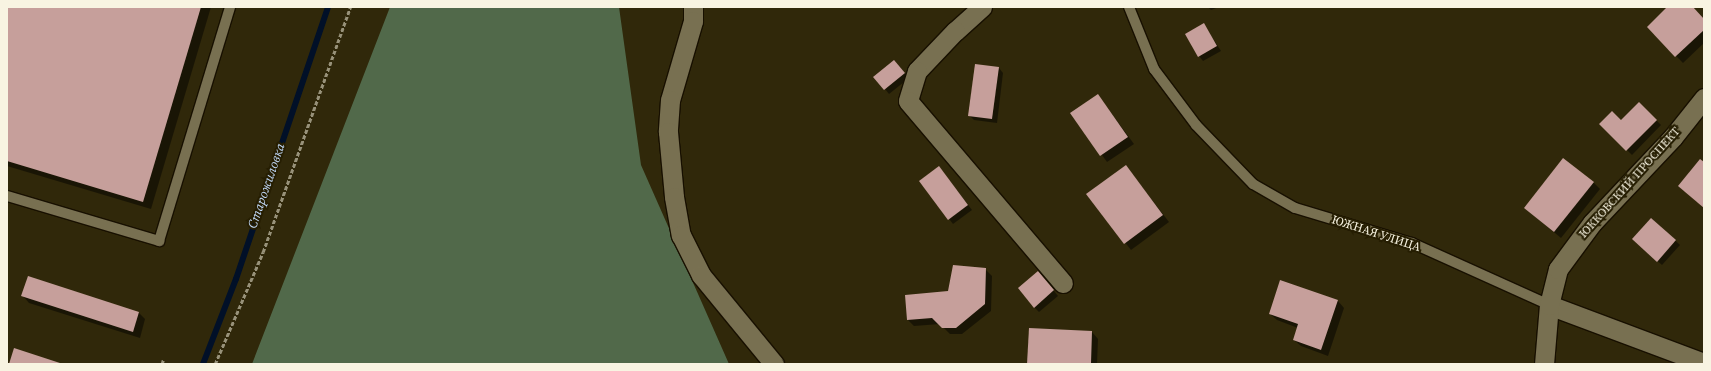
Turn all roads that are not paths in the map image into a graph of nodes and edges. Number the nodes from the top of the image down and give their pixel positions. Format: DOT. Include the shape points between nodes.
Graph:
graph roads {
  1 [pos="230,7"];
  2 [pos="694,7"];
  3 [pos="982,7"];
  4 [pos="1129,7"];
  5 [pos="1704,98"];
  6 [pos="7,196"];
  7 [pos="1063,284"];
  8 [pos="1549,305"];
  9 [pos="1704,363"];
  10 [pos="774,364"];
  11 [pos="1544,364"];
  1 -- 6 [label="lane" via="159,241"];
  2 -- 10 [label="street" via="693,21 670,100 668,132 674,197 681,235 701,275"];
  3 -- 7 [label="street" via="917,71 908,101"];
  4 -- 8 [label="lane, ЮЖНАЯ УЛИЦА" via="1154,69 1196,125 1253,184 1295,208 1412,243"];
  5 -- 8 [label="street, ЮККОВСКИЙ ПРОСПЕКТ" via="1673,137 1588,229 1558,269"];
  8 -- 9 [label="street, ЮЖНАЯ УЛИЦА"];
  8 -- 11 [label="street, ЮККОВСКИЙ ПРОСПЕКТ"];
}
